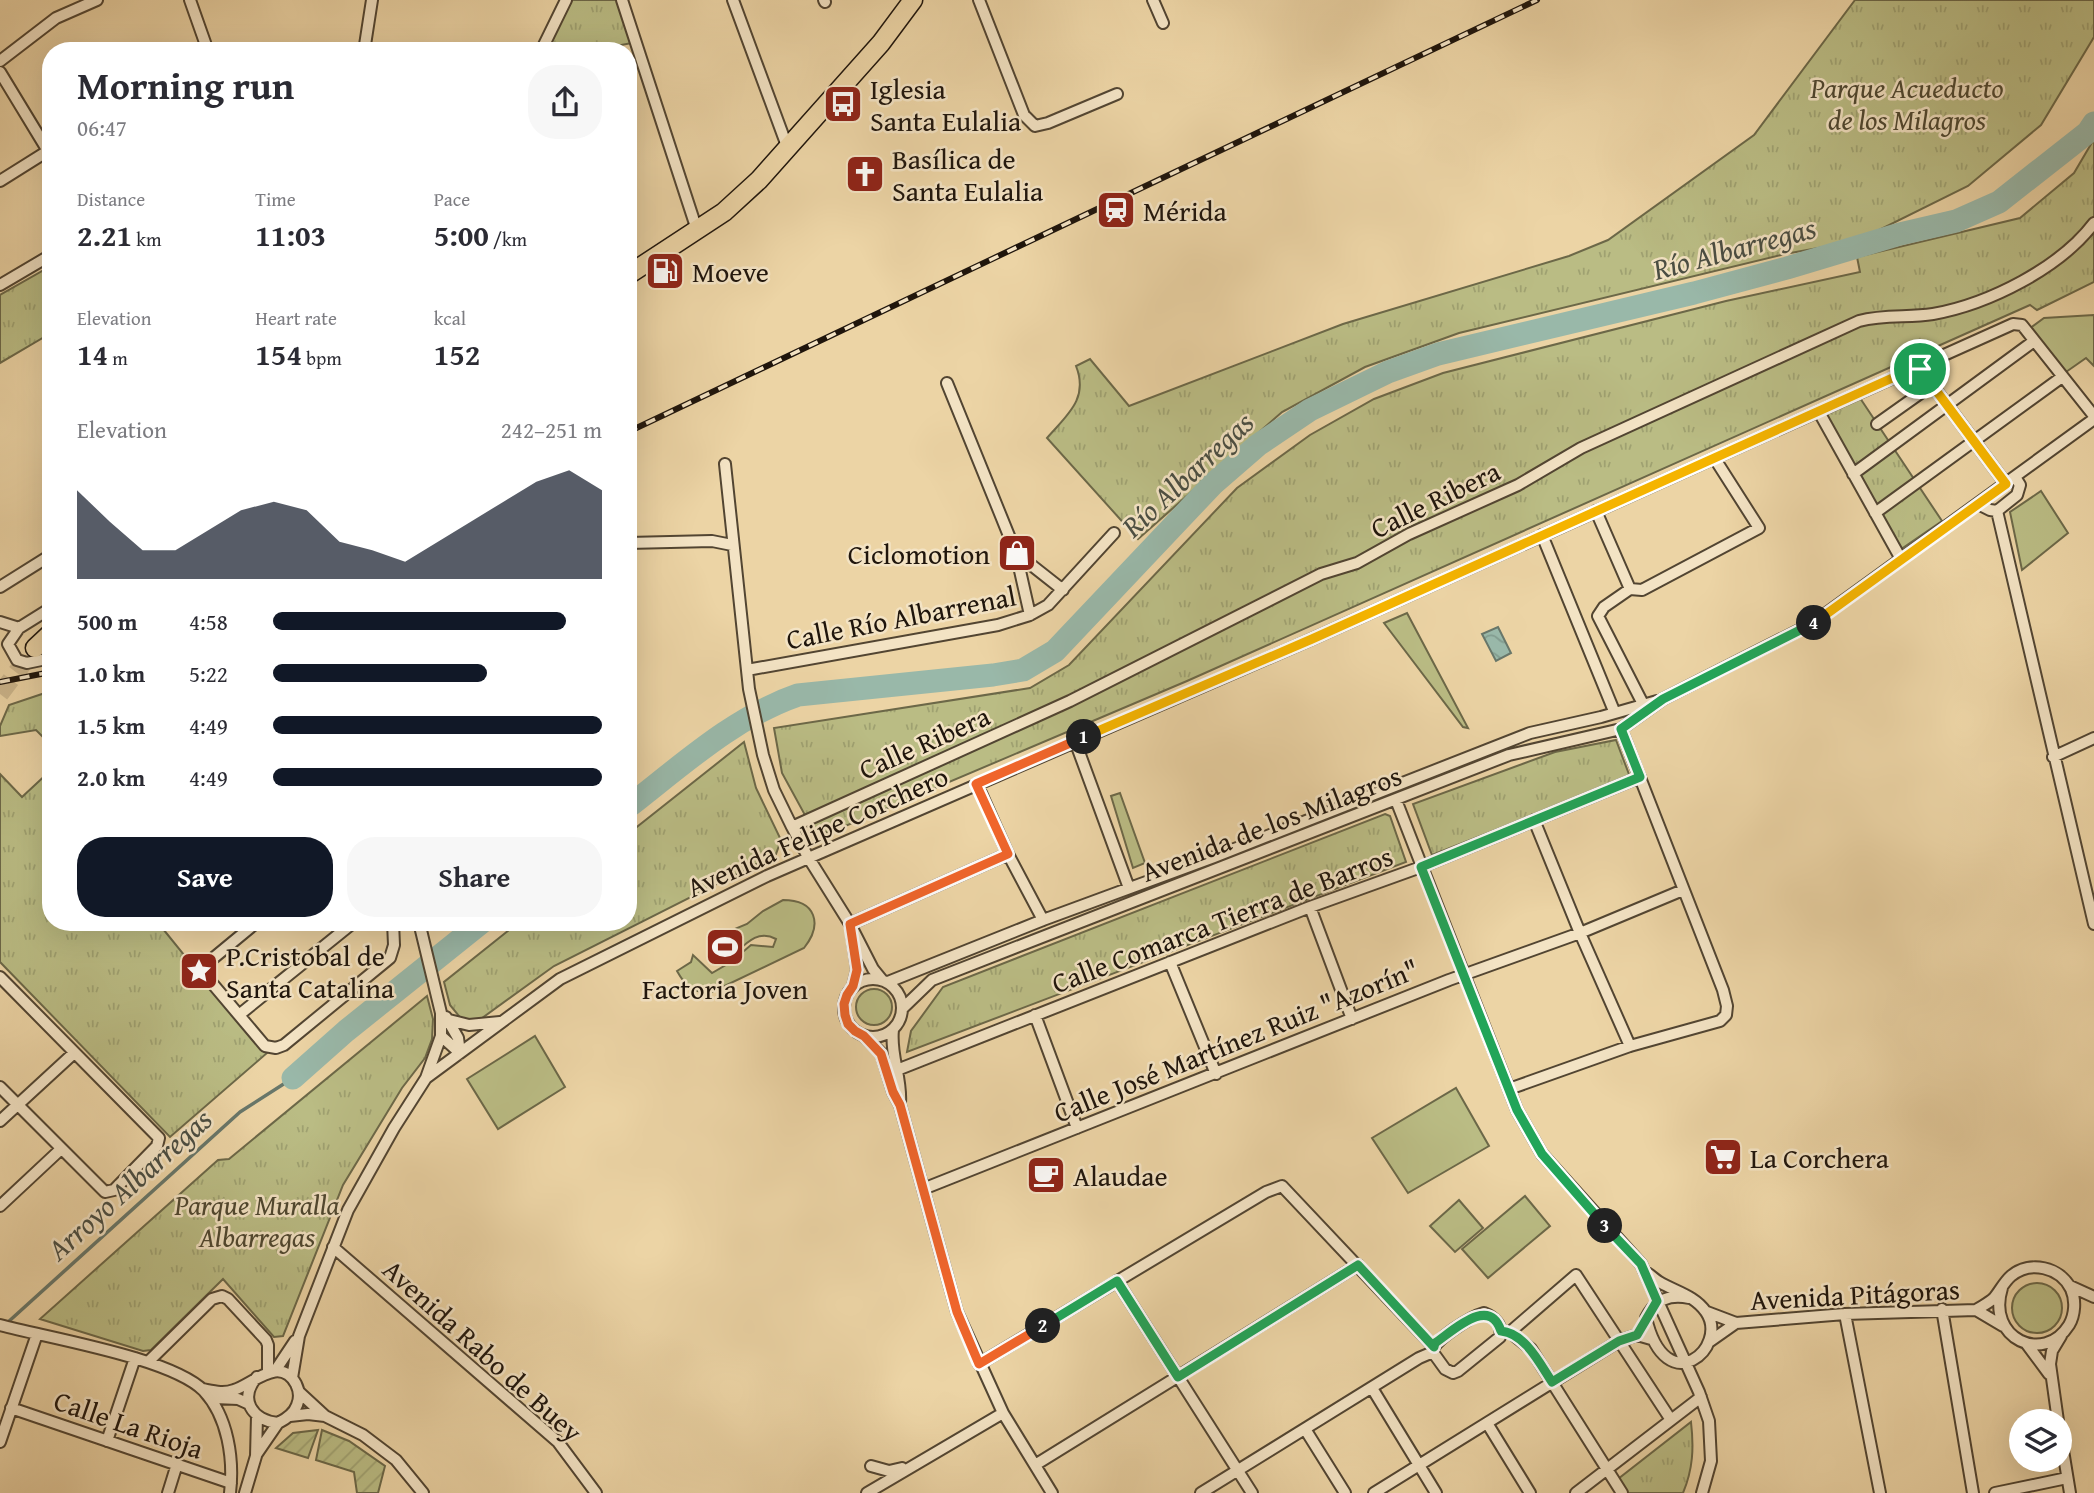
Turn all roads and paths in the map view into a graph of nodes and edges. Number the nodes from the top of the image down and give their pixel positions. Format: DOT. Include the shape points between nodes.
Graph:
graph roads {
  1 [pos="97,0"];
  2 [pos="190,0"];
  3 [pos="372,0"];
  4 [pos="566,0"];
  5 [pos="622,0"];
  6 [pos="733,0"];
  7 [pos="913,0"];
  8 [pos="979,0"];
  9 [pos="1153,0"];
  10 [pos="80,3"];
  11 [pos="1163,23"];
  12 [pos="205,42"];
  13 [pos="365,42"];
  14 [pos="545,42"];
  15 [pos="636,42"];
  16 [pos="637,46"];
  17 [pos="0,61"];
  18 [pos="0,72"];
  19 [pos="1117,94"];
  20 [pos="42,139"];
  21 [pos="788,146"];
  22 [pos="42,157"];
  23 [pos="0,181"];
  24 [pos="2094,223"];
  25 [pos="697,230"];
  26 [pos="42,260"];
  27 [pos="637,269"];
  28 [pos="0,285"];
  29 [pos="2034,341"];
  30 [pos="1919,366"];
  31 [pos="2062,377"];
  32 [pos="947,383"];
  33 [pos="1932,385"];
  34 [pos="1947,405"];
  35 [pos="1819,412"];
  36 [pos="2094,418"];
  37 [pos="1877,424"];
  38 [pos="1973,439"];
  39 [pos="1716,459"];
  40 [pos="724,464"];
  41 [pos="1853,474"];
  42 [pos="2010,480"];
  43 [pos="1978,504"];
  44 [pos="1997,511"];
  45 [pos="1596,512"];
  46 [pos="1875,513"];
  47 [pos="1114,533"];
  48 [pos="1542,535"];
  49 [pos="637,543"];
  50 [pos="732,545"];
  51 [pos="1016,553"];
  52 [pos="1901,559"];
  53 [pos="42,561"];
  54 [pos="0,587"];
  55 [pos="1630,589"];
  56 [pos="1063,590"];
  57 [pos="42,614"];
  58 [pos="1030,615"];
  59 [pos="0,622"];
  60 [pos="0,627"];
  61 [pos="19,628"];
  62 [pos="8,644"];
  63 [pos="42,654"];
  64 [pos="747,670"];
  65 [pos="1663,699"];
  66 [pos="1643,704"];
  67 [pos="1614,712"];
  68 [pos="1621,729"];
  69 [pos="2094,738"];
  70 [pos="1076,741"];
  71 [pos="2053,757"];
  72 [pos="1640,777"];
  73 [pos="976,784"];
  74 [pos="1396,800"];
  75 [pos="1534,820"];
  76 [pos="792,827"];
  77 [pos="1008,854"];
  78 [pos="808,857"];
  79 [pos="1421,867"];
  80 [pos="1129,888"];
  81 [pos="1684,890"];
  82 [pos="1310,907"];
  83 [pos="1043,920"];
  84 [pos="850,924"];
  85 [pos="2094,925"];
  86 [pos="247,931"];
  87 [pos="343,931"];
  88 [pos="393,931"];
  89 [pos="421,931"];
  90 [pos="1580,933"];
  91 [pos="1170,962"];
  92 [pos="1464,975"];
  93 [pos="0,977"];
  94 [pos="885,981"];
  95 [pos="853,986"];
  96 [pos="903,1008"];
  97 [pos="239,1015"];
  98 [pos="1035,1015"];
  99 [pos="445,1016"];
  100 [pos="1352,1019"];
  101 [pos="503,1021"];
  102 [pos="893,1030"];
  103 [pos="441,1036"];
  104 [pos="864,1036"];
  105 [pos="1630,1046"];
  106 [pos="74,1053"];
  107 [pos="460,1053"];
  108 [pos="897,1070"];
  109 [pos="1216,1074"];
  110 [pos="426,1078"];
  111 [pos="0,1087"];
  112 [pos="1508,1089"];
  113 [pos="17,1105"];
  114 [pos="900,1105"];
  115 [pos="0,1121"];
  116 [pos="1077,1128"];
  117 [pos="61,1149"];
  118 [pos="923,1189"];
  119 [pos="0,1206"];
  120 [pos="333,1247"];
  121 [pos="1358,1265"];
  122 [pos="1644,1270"];
  123 [pos="1117,1281"];
  124 [pos="2070,1286"];
  125 [pos="2002,1288"];
  126 [pos="2094,1297"];
  127 [pos="1689,1298"];
  128 [pos="1657,1301"];
  129 [pos="1942,1309"];
  130 [pos="1976,1310"];
  131 [pos="1707,1312"];
  132 [pos="2075,1312"];
  133 [pos="1845,1314"];
  134 [pos="1646,1318"];
  135 [pos="1736,1323"];
  136 [pos="0,1325"];
  137 [pos="2003,1326"];
  138 [pos="1506,1331"];
  139 [pos="2063,1333"];
  140 [pos="35,1334"];
  141 [pos="1637,1335"];
  142 [pos="299,1336"];
  143 [pos="1651,1339"];
  144 [pos="1619,1341"];
  145 [pos="1709,1342"];
  146 [pos="2026,1343"];
  147 [pos="1433,1349"];
  148 [pos="135,1359"];
  149 [pos="148,1362"];
  150 [pos="1685,1362"];
  151 [pos="979,1364"];
  152 [pos="267,1374"];
  153 [pos="2050,1376"];
  154 [pos="1178,1377"];
  155 [pos="292,1378"];
  156 [pos="1552,1382"];
  157 [pos="1372,1388"];
  158 [pos="299,1392"];
  159 [pos="205,1393"];
  160 [pos="1701,1397"];
  161 [pos="249,1404"];
  162 [pos="11,1408"];
  163 [pos="2056,1409"];
  164 [pos="1003,1413"];
  165 [pos="257,1416"];
  166 [pos="290,1416"];
  167 [pos="325,1416"];
  168 [pos="1671,1420"];
  169 [pos="278,1423"];
  170 [pos="1487,1423"];
  171 [pos="1305,1429"];
  172 [pos="0,1441"];
  173 [pos="107,1441"];
  174 [pos="256,1456"];
  175 [pos="177,1464"];
  176 [pos="1035,1465"];
  177 [pos="1419,1465"];
  178 [pos="871,1466"];
  179 [pos="912,1466"];
  180 [pos="1608,1468"];
  181 [pos="1238,1471"];
  182 [pos="2066,1472"];
  183 [pos="2067,1478"];
  184 [pos="230,1488"];
  185 [pos="883,1489"];
  186 [pos="167,1493"];
  187 [pos="245,1493"];
  188 [pos="423,1493"];
  189 [pos="596,1493"];
  190 [pos="867,1493"];
  191 [pos="1052,1493"];
  192 [pos="1201,1493"];
  193 [pos="1252,1493"];
  194 [pos="1345,1493"];
  195 [pos="1374,1493"];
  196 [pos="1436,1493"];
  197 [pos="1530,1493"];
  198 [pos="1576,1493"];
  199 [pos="1622,1493"];
  200 [pos="1702,1493"];
  201 [pos="1880,1493"];
  202 [pos="1973,1493"];
  203 [pos="1995,1493"];
  204 [pos="2070,1493"];
  1 -- 10 [label="street"];
  2 -- 12 [label="street"];
  3 -- 13 [label="street"];
  4 -- 14 [label="street"];
  5 -- 15 [label="street"];
  6 -- 21 [label="street"];
  7 -- 21 [label="main road" via="881,43"];
  8 -- 19 [label="street" via="1024,115 1035,126"];
  9 -- 11 [label="street"];
  10 -- 17 [label="street"];
  16 -- 25 [label="street"];
  18 -- 20 [label="street"];
  21 -- 25 [label="main road" via="750,188"];
  22 -- 23 [label="street"];
  24 -- 76 [label="street, Calle Ribera" via="2080,242 2051,265 1993,296 1933,314 1881,315 1858,321 1581,449 1518,485 1357,563 1321,573 1070,701"];
  25 -- 27 [label="main road"];
  26 -- 28 [label="street"];
  29 -- 30 [label="street, Avenida Felipe Corchero" via="2022,325 2013,324"];
  29 -- 31 [label="street"];
  29 -- 34 [label="street"];
  30 -- 33 [label="street"];
  30 -- 35 [label="street, Avenida Felipe Corchero"];
  31 -- 36 [label="street"];
  31 -- 38 [label="street"];
  32 -- 51 [label="street"];
  33 -- 34 [label="street"];
  33 -- 37 [label="street"];
  34 -- 38 [label="street"];
  34 -- 41 [label="street"];
  35 -- 39 [label="street, Avenida Felipe Corchero"];
  35 -- 41 [label="street"];
  36 -- 42 [label="street, Avenida de los Milagros"];
  38 -- 42 [label="street"];
  38 -- 46 [label="street"];
  39 -- 45 [label="street, Avenida Felipe Corchero"];
  39 -- 55 [label="street" via="1759,528 1642,590"];
  40 -- 50 [label="street"];
  41 -- 46 [label="street"];
  42 -- 43 [label="street, Avenida de los Milagros"];
  42 -- 44 [label="street" via="2020,485 2017,495"];
  43 -- 44 [label="street"];
  43 -- 52 [label="street, Avenida de los Milagros"];
  44 -- 71 [label="street"];
  45 -- 48 [label="street, Avenida Felipe Corchero"];
  45 -- 55 [label="street"];
  46 -- 52 [label="street"];
  47 -- 56 [label="street, Calle Río Albarrenal"];
  48 -- 67 [label="street"];
  48 -- 70 [label="street, Avenida Felipe Corchero"];
  49 -- 50 [label="street" via="712,541"];
  50 -- 64 [label="street"];
  51 -- 56 [label="street"];
  51 -- 58 [label="street"];
  52 -- 65 [label="street, Avenida de los Milagros" via="1813,623"];
  53 -- 54 [label="street"];
  55 -- 66 [label="street" via="1598,616"];
  56 -- 58 [label="street, Calle Río Albarrenal"];
  57 -- 61 [label="street"];
  58 -- 64 [label="street, Calle Río Albarrenal" via="998,625"];
  59 -- 61 [label="street"];
  60 -- 62 [label="street"];
  61 -- 62 [label="street"];
  62 -- 63 [label="street" via="17,660 27,663"];
  64 -- 76 [label="street" via="763,755"];
  65 -- 66 [label="street, Avenida de los Milagros"];
  65 -- 68 [label="street, Avenida de los Milagros"];
  66 -- 67 [label="street, Avenida de los Milagros"];
  67 -- 80 [label="street, Avenida de los Milagros" via="1530,733"];
  68 -- 72 [label="street"];
  68 -- 74 [label="street, Avenida de los Milagros" via="1509,755"];
  69 -- 71 [label="street"];
  70 -- 73 [label="street, Avenida Felipe Corchero"];
  70 -- 80 [label="street"];
  71 -- 85 [label="street"];
  72 -- 75 [label="street, Calle Comarca Tierra de Barros"];
  72 -- 81 [label="street"];
  73 -- 77 [label="street"];
  73 -- 78 [label="street, Avenida Felipe Corchero"];
  74 -- 79 [label="street"];
  74 -- 96 [label="street, Avenida de los Milagros" via="932,980"];
  75 -- 79 [label="street, Calle Comarca Tierra de Barros"];
  75 -- 90 [label="street"];
  76 -- 78 [label="street"];
  77 -- 83 [label="street"];
  77 -- 84 [label="street"];
  78 -- 84 [label="street"];
  78 -- 101 [label="street, Avenida Felipe Corchero" via="572,972"];
  79 -- 82 [label="street, Calle Comarca Tierra de Barros"];
  79 -- 92 [label="street"];
  80 -- 83 [label="street, Avenida de los Milagros"];
  81 -- 90 [label="street, Calle José Martínez Ruiz \"Azorín\""];
  81 -- 105 [label="street" via="1723,990 1726,1015 1720,1021"];
  82 -- 91 [label="street, Calle Comarca Tierra de Barros"];
  82 -- 100 [label="street"];
  83 -- 94 [label="street, Avenida de los Milagros"];
  84 -- 94 [label="street" via="873,969"];
  84 -- 95 [label="street" via="857,970"];
  86 -- 97 [label="street" via="206,970"];
  87 -- 97 [label="street"];
  88 -- 97 [label="street" via="390,958 284,1045 265,1046"];
  89 -- 99 [label="street"];
  90 -- 92 [label="street, Calle José Martínez Ruiz \"Azorín\""];
  90 -- 105 [label="street"];
  91 -- 98 [label="street, Calle Comarca Tierra de Barros"];
  91 -- 109 [label="street"];
  92 -- 100 [label="street, Calle José Martínez Ruiz \"Azorín\""];
  92 -- 112 [label="street"];
  93 -- 106 [label="street"];
  94 -- 95 [label="street" via="872,979"];
  94 -- 96 [label="street" via="896,989"];
  95 -- 104 [label="street" via="844,1004 845,1015 848,1024"];
  96 -- 102 [label="street"];
  98 -- 108 [label="street, Calle Comarca Tierra de Barros"];
  98 -- 116 [label="street"];
  99 -- 101 [label="street" via="469,1025"];
  99 -- 103 [label="street"];
  99 -- 107 [label="street"];
  100 -- 109 [label="street, Calle José Martínez Ruiz \"Azorín\""];
  101 -- 107 [label="street, Avenida Felipe Corchero"];
  102 -- 104 [label="street" via="874,1038"];
  102 -- 108 [label="street"];
  103 -- 107 [label="street"];
  103 -- 110 [label="street"];
  104 -- 114 [label="street" via="881,1054"];
  105 -- 112 [label="street"];
  106 -- 113 [label="street"];
  106 -- 117 [label="street" via="159,1138 157,1146 114,1190 105,1192"];
  107 -- 110 [label="street, Avenida Felipe Corchero"];
  108 -- 114 [label="street"];
  109 -- 116 [label="street, Calle José Martínez Ruiz \"Azorín\""];
  110 -- 120 [label="street, Avenida Felipe Corchero" via="361,1184"];
  111 -- 113 [label="street"];
  112 -- 122 [label="street" via="1542,1154"];
  113 -- 115 [label="street"];
  113 -- 117 [label="street"];
  114 -- 118 [label="street"];
  116 -- 118 [label="street, Calle José Martínez Ruiz \"Azorín\""];
  117 -- 119 [label="street"];
  118 -- 151 [label="street" via="957,1312"];
  120 -- 142 [label="street, Avenida Felipe Corchero"];
  120 -- 189 [label="street, Avenida Rabo de Buey" via="558,1442"];
  121 -- 123 [label="street" via="1282,1186"];
  121 -- 147 [label="street"];
  121 -- 154 [label="street"];
  122 -- 127 [label="street, Avenida Pitágoras"];
  122 -- 128 [label="street"];
  123 -- 151 [label="street"];
  123 -- 154 [label="street"];
  124 -- 125 [label="street" via="2049,1269 2036,1267 2011,1276"];
  124 -- 126 [label="street"];
  124 -- 132 [label="street"];
  125 -- 130 [label="street, Avenida Pitágoras"];
  125 -- 137 [label="street" via="1998,1314"];
  126 -- 132 [label="street"];
  127 -- 128 [label="street"];
  127 -- 131 [label="street, Avenida Pitágoras"];
  128 -- 134 [label="street"];
  128 -- 150 [label="street"];
  129 -- 130 [label="street, Avenida Pitágoras"];
  129 -- 133 [label="street, Avenida Pitágoras"];
  129 -- 202 [label="street"];
  130 -- 137 [label="street, Avenida Pitágoras"];
  131 -- 135 [label="street, Avenida Pitágoras"];
  131 -- 145 [label="street" via="1712,1326"];
  132 -- 139 [label="street"];
  133 -- 135 [label="street, Avenida Pitágoras"];
  133 -- 201 [label="street"];
  134 -- 141 [label="street"];
  134 -- 143 [label="street"];
  135 -- 145 [label="street, Avenida Pitágoras"];
  136 -- 140 [label="street"];
  137 -- 146 [label="street"];
  138 -- 144 [label="street" via="1576,1275"];
  138 -- 147 [label="street" via="1484,1313 1435,1343"];
  138 -- 147 [label="street" via="1453,1373 1445,1369"];
  138 -- 156 [label="street" via="1531,1349"];
  139 -- 146 [label="street" via="2046,1343"];
  139 -- 153 [label="street" via="2052,1351"];
  140 -- 148 [label="street"];
  140 -- 162 [label="street"];
  141 -- 143 [label="street"];
  141 -- 144 [label="street"];
  142 -- 152 [label="street, Avenida Felipe Corchero"];
  142 -- 155 [label="street, Avenida Felipe Corchero"];
  143 -- 150 [label="street" via="1665,1357"];
  144 -- 156 [label="street"];
  144 -- 168 [label="street"];
  145 -- 150 [label="street, Avenida Pitágoras" via="1694,1360"];
  146 -- 153 [label="street"];
  147 -- 157 [label="street"];
  148 -- 149 [label="street"];
  148 -- 173 [label="street"];
  149 -- 152 [label="street" via="212,1299 222,1296 266,1340"];
  149 -- 159 [label="street" via="178,1374"];
  150 -- 160 [label="street"];
  151 -- 164 [label="street"];
  152 -- 155 [label="street"];
  152 -- 159 [label="street" via="236,1390"];
  152 -- 161 [label="street" via="249,1390"];
  153 -- 163 [label="street"];
  154 -- 176 [label="street"];
  154 -- 181 [label="street"];
  155 -- 158 [label="street"];
  156 -- 170 [label="street"];
  156 -- 180 [label="street"];
  157 -- 171 [label="street"];
  157 -- 177 [label="street"];
  158 -- 166 [label="street"];
  158 -- 167 [label="street"];
  159 -- 161 [label="street"];
  159 -- 184 [label="street" via="227,1437"];
  160 -- 168 [label="street"];
  160 -- 200 [label="street" via="1709,1421 1711,1461"];
  161 -- 165 [label="street"];
  162 -- 172 [label="street"];
  162 -- 173 [label="street, Calle La Rioja"];
  164 -- 176 [label="street"];
  164 -- 179 [label="street"];
  165 -- 169 [label="street"];
  165 -- 174 [label="street"];
  166 -- 167 [label="street"];
  166 -- 169 [label="street"];
  167 -- 188 [label="street" via="396,1460"];
  168 -- 180 [label="street"];
  169 -- 174 [label="street"];
  170 -- 177 [label="street"];
  170 -- 197 [label="street"];
  171 -- 181 [label="street"];
  171 -- 194 [label="street"];
  173 -- 175 [label="street, Calle La Rioja"];
  174 -- 187 [label="street"];
  175 -- 184 [label="street, Calle La Rioja"];
  175 -- 186 [label="street"];
  176 -- 191 [label="street"];
  177 -- 195 [label="street"];
  177 -- 196 [label="street"];
  178 -- 179 [label="street" via="889,1471"];
  179 -- 185 [label="street"];
  180 -- 198 [label="street"];
  180 -- 199 [label="street"];
  181 -- 192 [label="street"];
  181 -- 193 [label="street"];
  182 -- 183 [label="street"];
  183 -- 203 [label="street"];
  183 -- 204 [label="street"];
  185 -- 190 [label="street"];
}
